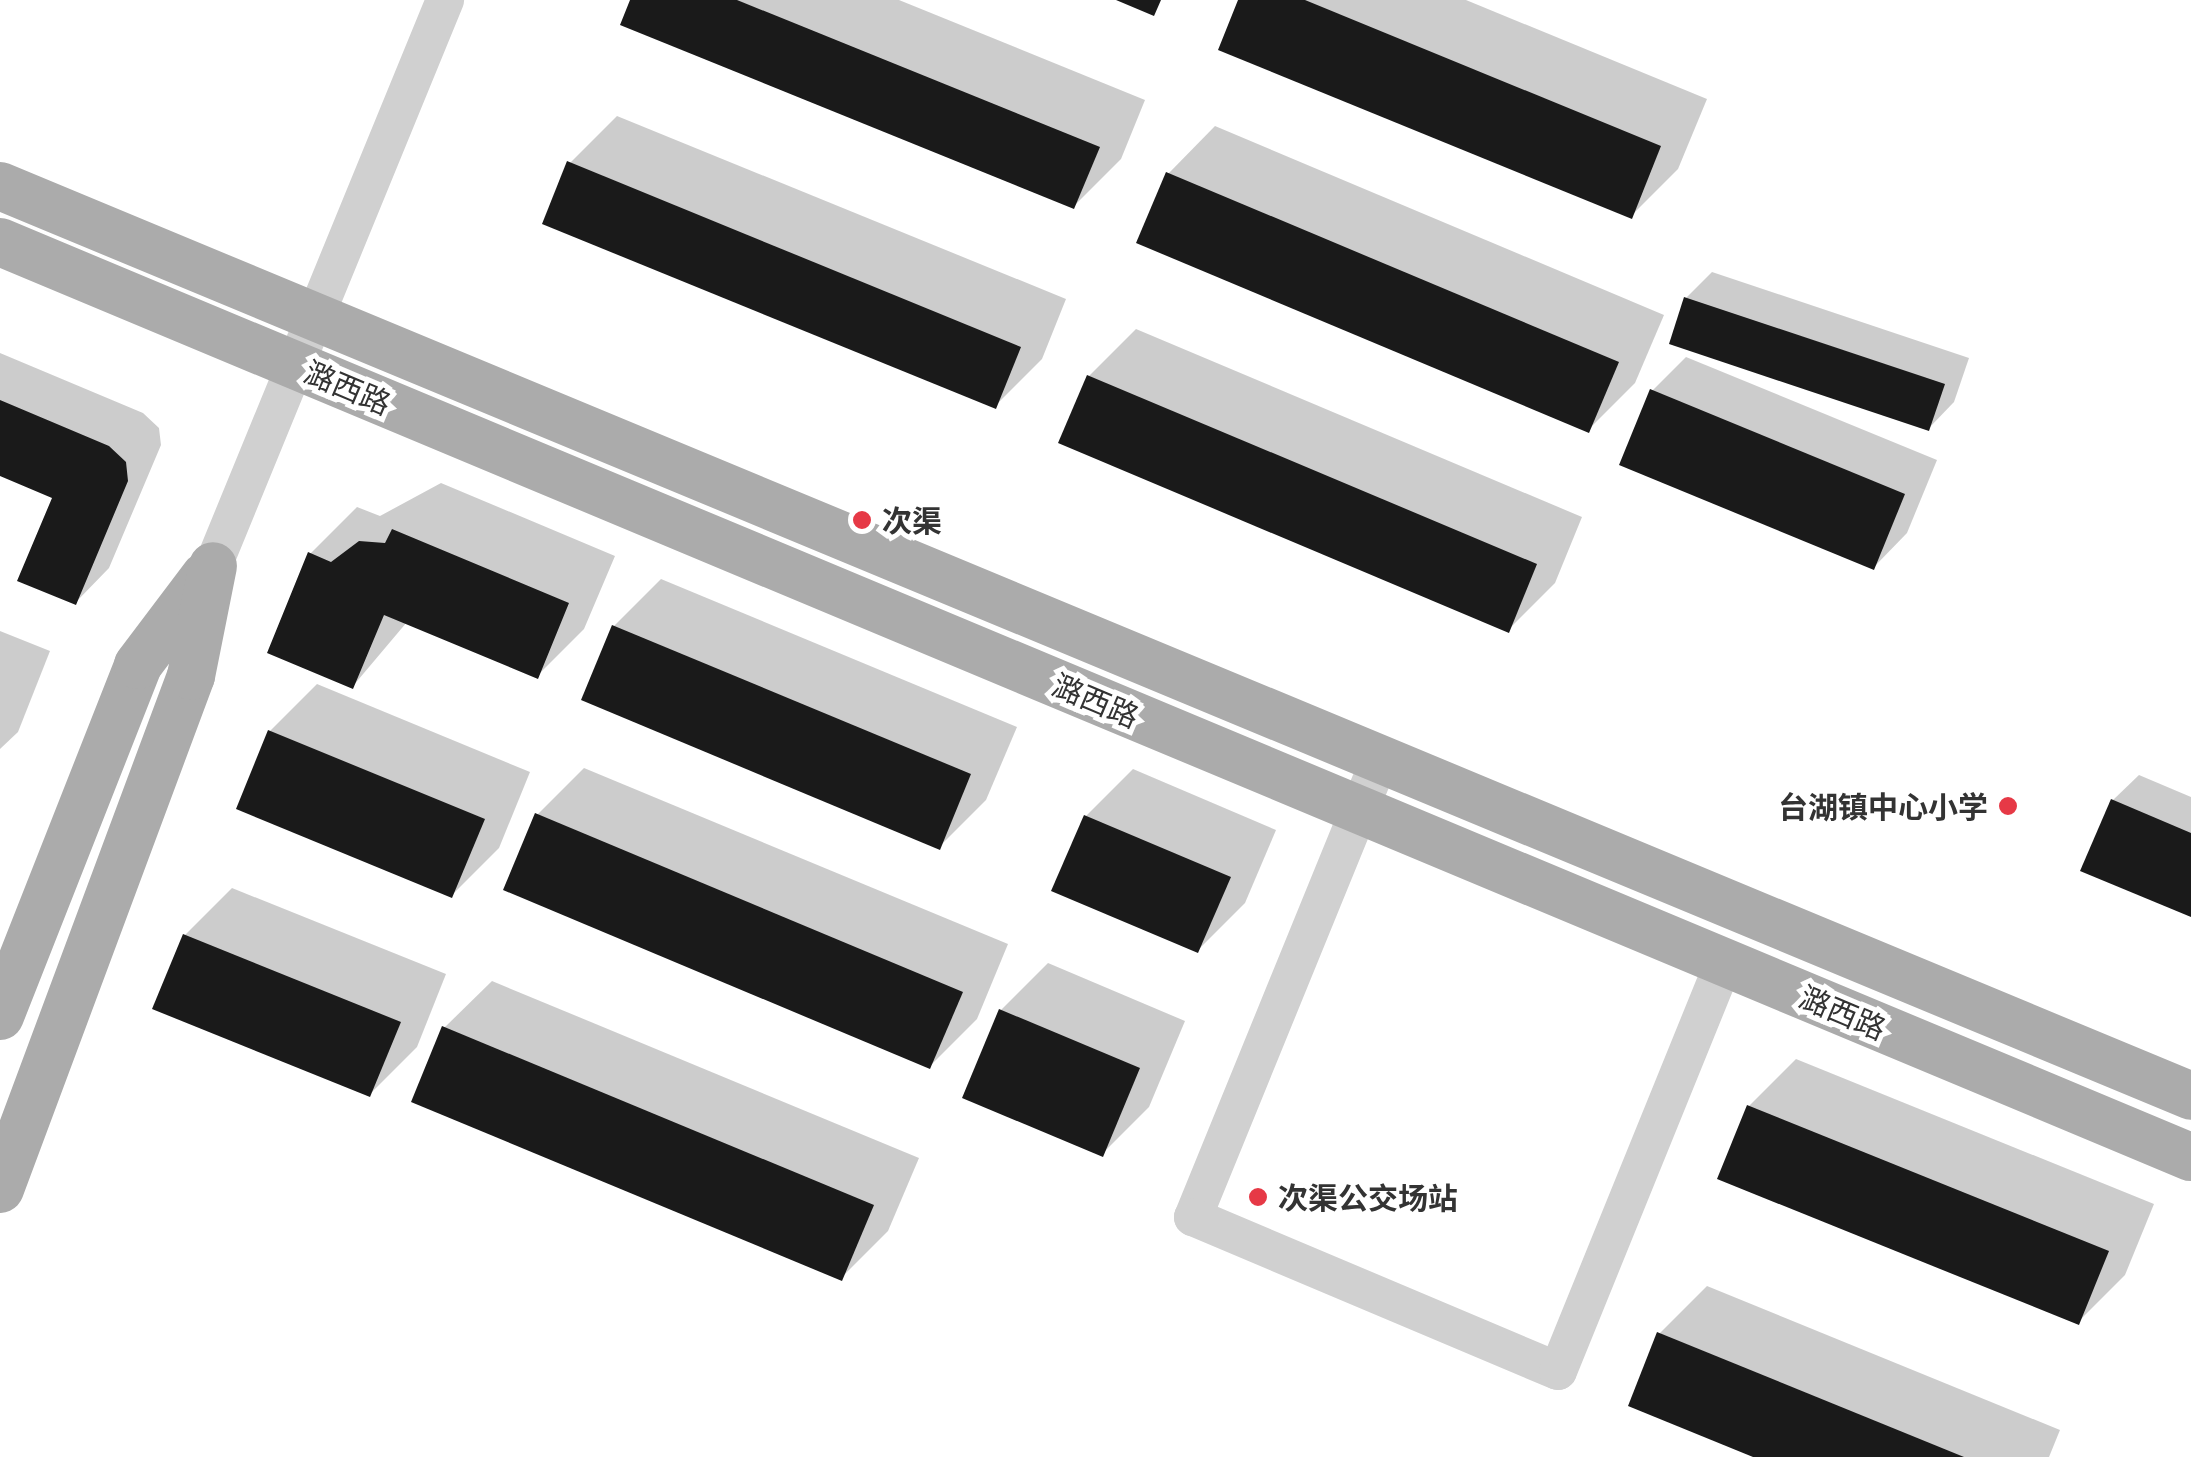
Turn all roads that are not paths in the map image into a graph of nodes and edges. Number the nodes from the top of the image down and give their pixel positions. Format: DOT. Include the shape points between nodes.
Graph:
graph roads {
  1 [pos="446,0"];
  2 [pos="0,186"];
  3 [pos="0,242"];
  4 [pos="314,317"];
  5 [pos="295,365"];
  6 [pos="213,566"];
  7 [pos="1380,759"];
  8 [pos="1360,810"];
  9 [pos="1724,962"];
  10 [pos="0,1016"];
  11 [pos="2191,1096"];
  12 [pos="2191,1158"];
  13 [pos="0,1189"];
  1 -- 4 [label="street"];
  2 -- 4 [label="main road, 潞西路"];
  3 -- 5 [label="main road, 潞西路"];
  4 -- 5 [label="street"];
  4 -- 7 [label="main road, 潞西路"];
  5 -- 6 [label="street"];
  5 -- 8 [label="main road, 潞西路"];
  6 -- 10 [label="main road" via="138,665"];
  6 -- 13 [label="main road" via="192,676"];
  7 -- 8 [label="street"];
  7 -- 11 [label="main road, 潞西路"];
  8 -- 9 [label="main road, 潞西路"];
  8 -- 9 [label="street" via="1193,1218 1558,1371"];
  9 -- 12 [label="main road, 潞西路"];
}
